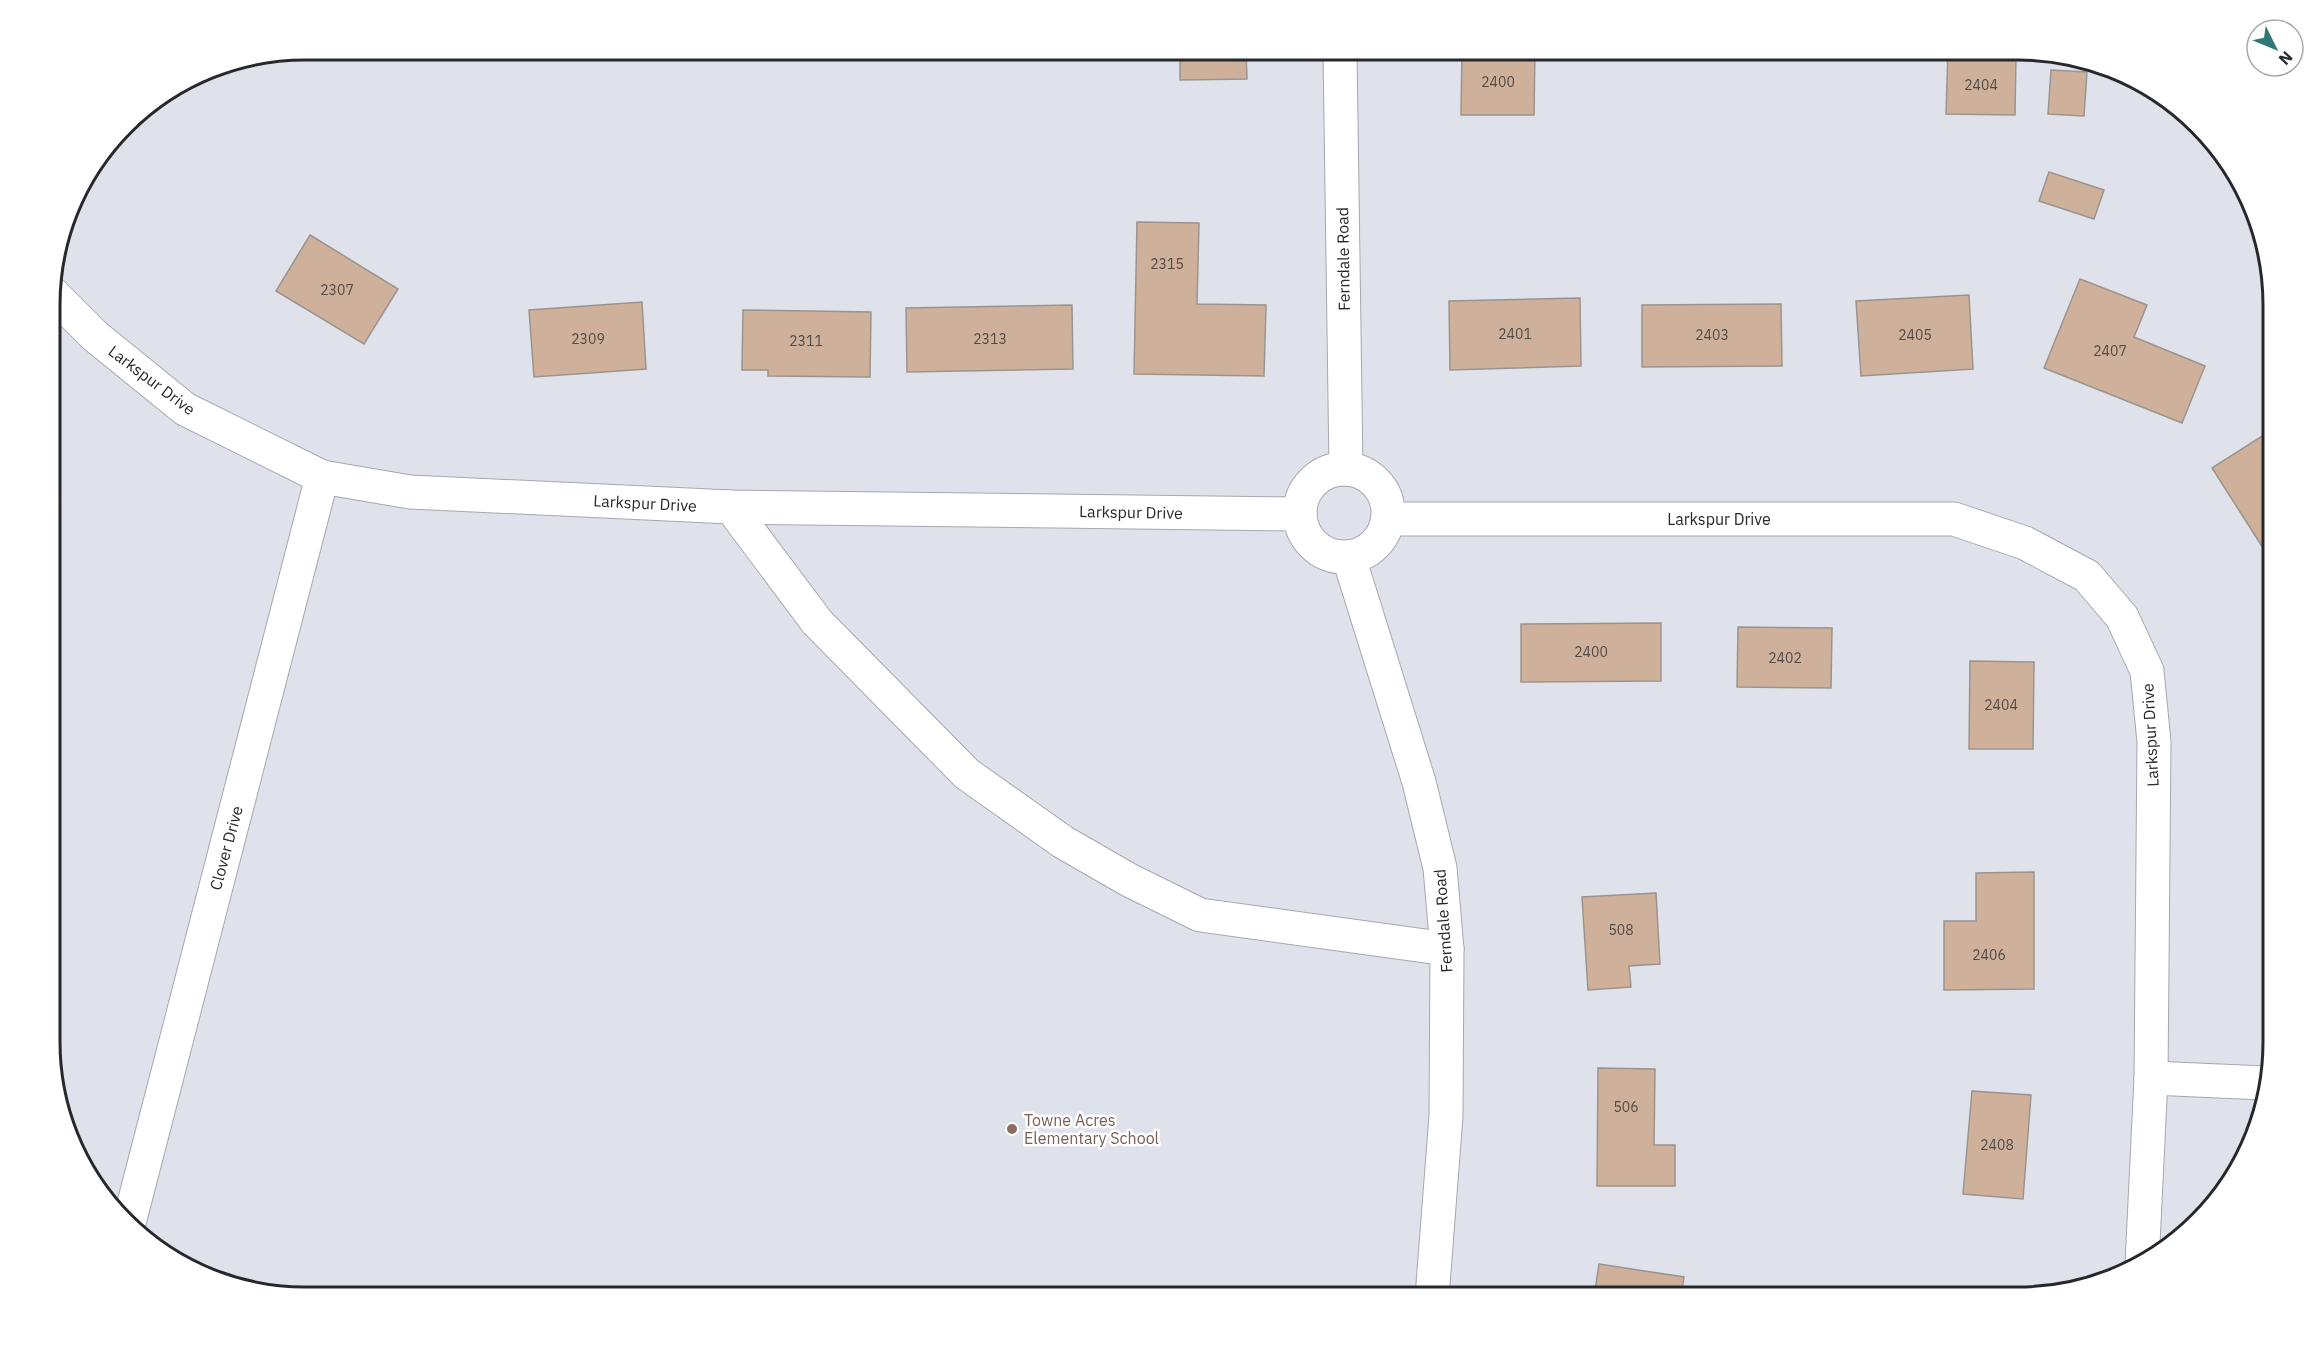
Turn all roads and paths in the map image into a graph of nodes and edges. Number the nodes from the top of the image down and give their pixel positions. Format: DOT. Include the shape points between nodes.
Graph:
graph roads {
  1 [pos="1340,60"];
  2 [pos="60,301"];
  3 [pos="1346,469"];
  4 [pos="322,477"];
  5 [pos="731,507"];
  6 [pos="1300,514"];
  7 [pos="1388,519"];
  8 [pos="1349,558"];
  9 [pos="1447,949"];
  10 [pos="2151,1078"];
  11 [pos="2259,1083"];
  12 [pos="131,1214"];
  13 [pos="2143,1253"];
  14 [pos="1433,1287"];
  1 -- 3 [label="street, Ferndale Road"];
  2 -- 4 [label="street, Larkspur Drive" via="95,336 185,409"];
  3 -- 6 [label="street" via="1319,477 1308,487"];
  3 -- 7 [label="street" via="1360,472 1377,485 1387,504"];
  4 -- 5 [label="street, Larkspur Drive" via="410,492"];
  4 -- 12 [label="street, Clover Drive"];
  5 -- 6 [label="street, Larkspur Drive"];
  5 -- 9 [label="street" via="817,622 967,774 1064,842 1200,915"];
  6 -- 8 [label="street" via="1306,534 1320,551"];
  7 -- 8 [label="street" via="1375,545"];
  7 -- 10 [label="street, Larkspur Drive" via="1954,519 2025,543 2087,576 2122,617 2147,671 2154,742"];
  8 -- 9 [label="street, Ferndale Road" via="1419,782 1440,867"];
  9 -- 14 [label="street, Ferndale Road" via="1446,1116"];
  10 -- 11 [label="street"];
  10 -- 13 [label="street, Larkspur Drive"];
}
